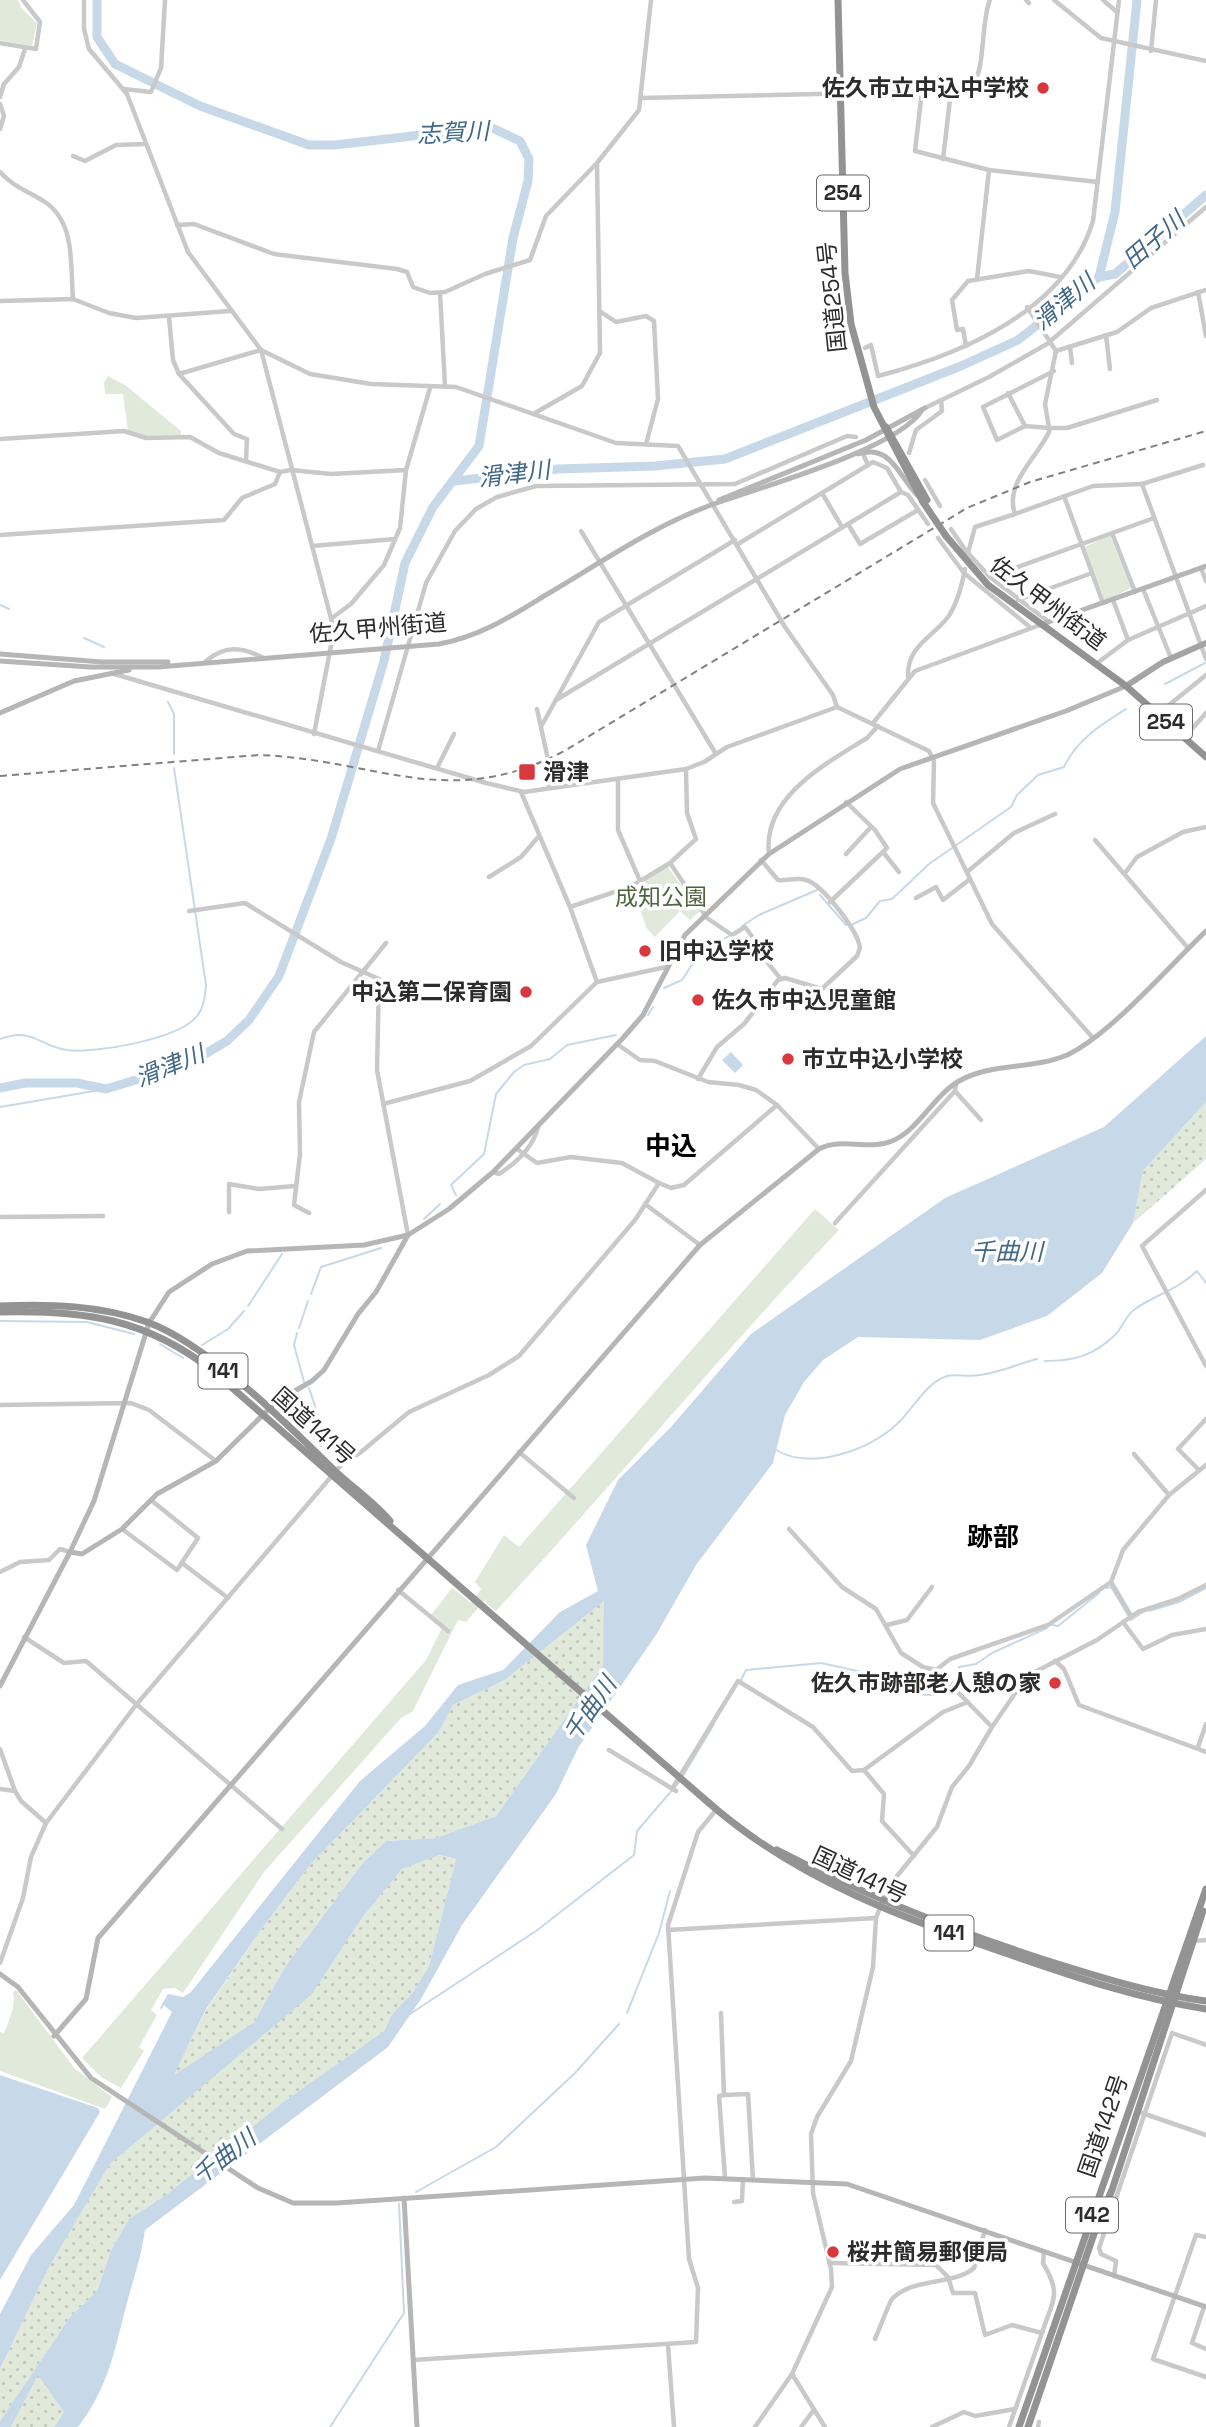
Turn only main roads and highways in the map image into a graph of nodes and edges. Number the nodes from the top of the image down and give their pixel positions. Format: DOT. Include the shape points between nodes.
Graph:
graph roads {
  1 [pos="838,0"];
  2 [pos="887,433"];
  3 [pos="1203,645"];
  4 [pos="1126,686"];
  5 [pos="1206,756"];
  6 [pos="0,1306"];
  7 [pos="0,1312"];
  8 [pos="148,1327"];
  9 [pos="265,1412"];
  10 [pos="1206,1889"];
  11 [pos="1206,1903"];
  12 [pos="1171,2000"];
  13 [pos="1206,2001"];
  14 [pos="1206,2008"];
  15 [pos="1079,2265"];
  16 [pos="1019,2427"];
  17 [pos="1028,2427"];
  1 -- 2 [label="highway, 国道254号 / 254" via="850,324 865,384"];
  2 -- 4 [label="highway, 佐久甲州街道 / 254, bridge" via="922,503 988,585"];
  3 -- 4 [label="main road" via="1171,658"];
  4 -- 5 [label="highway, 佐久甲州街道 / 254"];
  6 -- 8 [label="highway, 国道141号 / 141" via="94,1307"];
  7 -- 8 [label="highway, 国道141号 / 141" via="92,1315"];
  8 -- 9 [label="highway, 国道141号 / 141"];
  8 -- 9 [label="highway, 国道141号 / 141" via="193,1346"];
  9 -- 12 [label="highway, 国道141号 / 141, bridge" via="745,1833 881,1904"];
  10 -- 12 [label="highway"];
  11 -- 12 [label="highway"];
  12 -- 13 [label="highway, 141"];
  12 -- 14 [label="highway, 141"];
  12 -- 15 [label="highway, 国道142号 / 142"];
  12 -- 15 [label="highway, 国道142号 / 142" via="1141,2113"];
  15 -- 16 [label="highway, 国道142号 / 142"];
  15 -- 17 [label="highway, 国道142号 / 142"];
}
